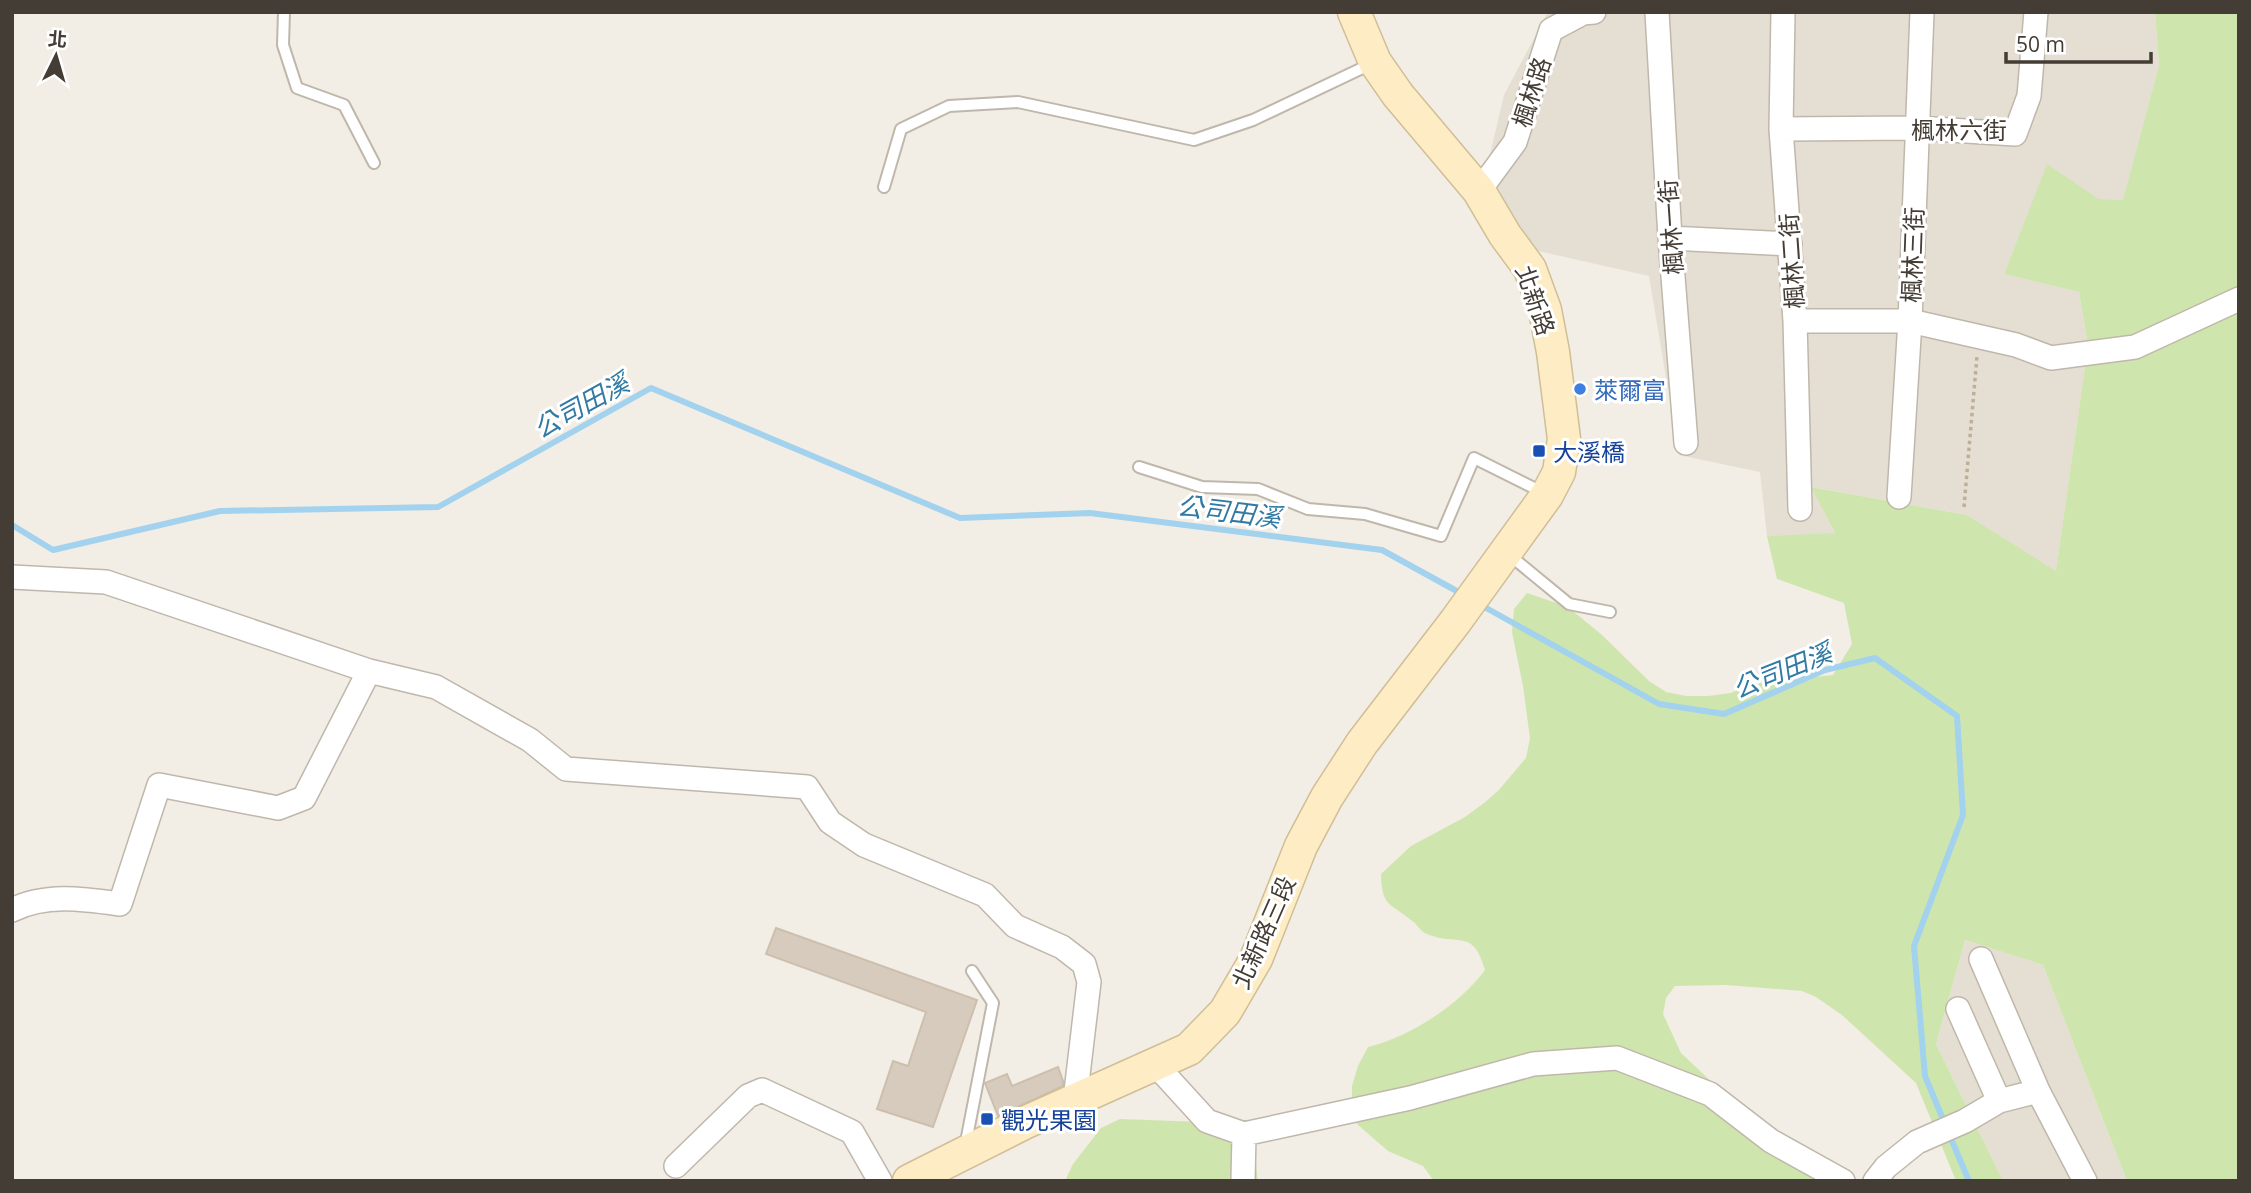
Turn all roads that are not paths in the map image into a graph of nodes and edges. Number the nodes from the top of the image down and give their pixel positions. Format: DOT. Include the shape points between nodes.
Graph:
graph roads {
  1 [pos="284,12"];
  2 [pos="1354,12"];
  3 [pos="1594,12"];
  4 [pos="1657,12"];
  5 [pos="1783,12"];
  6 [pos="1922,12"];
  7 [pos="2036,12"];
  8 [pos="1375,62"];
  9 [pos="1917,128"];
  10 [pos="1781,129"];
  11 [pos="374,163"];
  12 [pos="884,187"];
  13 [pos="1479,191"];
  14 [pos="1670,239"];
  15 [pos="1790,244"];
  16 [pos="2239,299"];
  17 [pos="1795,321"];
  18 [pos="1910,321"];
  19 [pos="1686,443"];
  20 [pos="1139,467"];
  21 [pos="1547,495"];
  22 [pos="1899,497"];
  23 [pos="1800,509"];
  24 [pos="1496,564"];
  25 [pos="12,577"];
  26 [pos="1610,612"];
  27 [pos="369,671"];
  28 [pos="12,910"];
  29 [pos="1981,960"];
  30 [pos="972,971"];
  31 [pos="1958,1009"];
  32 [pos="1155,1064"];
  33 [pos="2038,1091"];
  34 [pos="1075,1100"];
  35 [pos="1999,1101"];
  36 [pos="1244,1134"];
  37 [pos="964,1153"];
  38 [pos="676,1166"];
  39 [pos="880,1181"];
  40 [pos="909,1181"];
  41 [pos="1243,1181"];
  42 [pos="1843,1181"];
  43 [pos="1875,1181"];
  44 [pos="2085,1181"];
  1 -- 11 [label="lane" via="284,45 297,88 344,105"];
  2 -- 8 [label="main road, 北新路"];
  3 -- 13 [label="street, 楓林路" via="1551,30 1515,142"];
  4 -- 14 [label="street, 楓林一街"];
  5 -- 10 [label="street, 楓林二街"];
  6 -- 9 [label="street, 楓林三街"];
  7 -- 9 [label="street, 楓林六街" via="2029,96 2015,134"];
  8 -- 12 [label="lane" via="1253,120 1194,140 1018,102 949,106 901,129"];
  8 -- 13 [label="main road, 北新路"];
  9 -- 10 [label="street, 楓林六街"];
  9 -- 18 [label="street, 楓林三街"];
  10 -- 15 [label="street, 楓林二街"];
  13 -- 21 [label="main road, 北新路" via="1530,269 1545,310 1564,439 1559,472"];
  14 -- 15 [label="street"];
  14 -- 19 [label="street, 楓林一街"];
  15 -- 17 [label="street, 楓林二街"];
  16 -- 18 [label="street" via="2135,347 2052,358 2016,345"];
  17 -- 18 [label="street"];
  17 -- 23 [label="street, 楓林二街"];
  18 -- 22 [label="street, 楓林三街"];
  20 -- 21 [label="lane" via="1202,487 1258,489 1308,509 1365,514 1441,536 1474,458"];
  21 -- 24 [label="main road, 北新路"];
  24 -- 26 [label="lane" via="1569,604"];
  24 -- 32 [label="main road, 北新路三段" via="1327,797 1301,846 1256,959 1225,1012 1189,1049"];
  25 -- 27 [label="street" via="106,582"];
  27 -- 28 [label="street" via="304,798 278,808 159,785 120,904 76,898 27,903"];
  27 -- 34 [label="street" via="436,687 530,740 566,769 807,787 830,822 864,845 985,895 1015,926 1062,947 1084,964 1089,982"];
  29 -- 33 [label="street"];
  30 -- 37 [label="lane" via="993,1003"];
  31 -- 35 [label="street"];
  32 -- 34 [label="main road, 北新路三段"];
  32 -- 36 [label="street" via="1208,1121"];
  33 -- 35 [label="street"];
  33 -- 44 [label="street"];
  34 -- 37 [label="main road, 北新路三段"];
  35 -- 43 [label="street" via="1917,1142"];
  36 -- 41 [label="street"];
  36 -- 42 [label="street" via="1410,1098 1533,1065 1617,1058 1710,1094 1771,1140"];
  37 -- 40 [label="main road, 北新路三段"];
  38 -- 39 [label="street" via="748,1096 762,1090 852,1132"];
}
